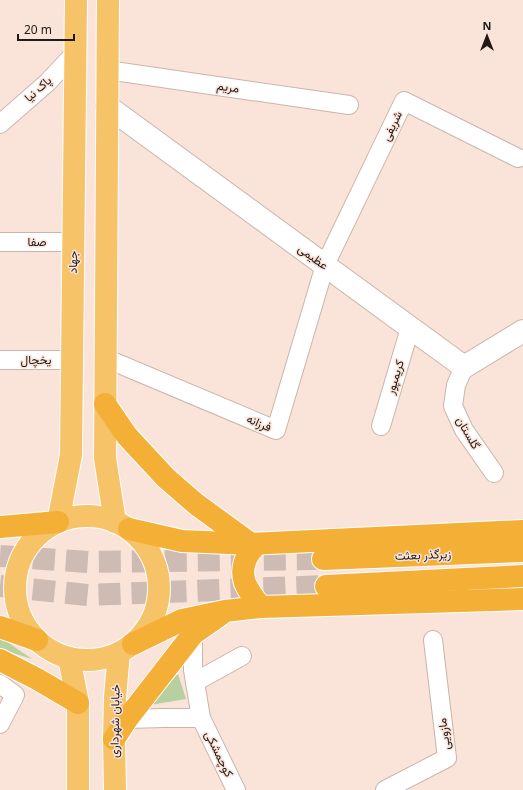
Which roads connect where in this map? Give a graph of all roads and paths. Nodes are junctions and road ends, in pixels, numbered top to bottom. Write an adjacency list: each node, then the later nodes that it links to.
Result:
1 (76, 0): 3 (main road, جهاد)
2 (108, 0): 4 (main road)
3 (75, 54): 7 (street, پاک نیا); 10 (main road, جهاد)
4 (107, 70): 5 (street, مریم); 6 (main road)
5 (349, 105)
6 (107, 106): 11 (street, عظیمی); 14 (main road)
7 (0, 124)
8 (518, 158): 11 (street, شریفی)
9 (0, 242): 10 (street, صفا)
10 (73, 242): 16 (main road, جهاد)
11 (325, 265): 12 (street, عظیمی); 14 (street, فرزانه)
12 (410, 328): 17 (street, عظیمی); 19 (street, کریمپور)
13 (523, 331): 17 (street)
14 (105, 358): 18 (main road)
15 (0, 360): 16 (street, یخچال)
16 (72, 360): 21 (main road, جهاد)
17 (464, 367): 20 (street, گلستان)
18 (105, 404): 22 (main road); 25 (highway)
19 (381, 426)
20 (494, 473)
21 (58, 522): 22 (main road); 23 (highway); 35 (main road)
22 (122, 525): 25 (highway); 37 (main road)
23 (0, 526)
24 (523, 531): 25 (highway)
25 (254, 544): 31 (highway)
26 (523, 551): 27 (highway, زیرگذر بعثت)
27 (323, 559)
28 (523, 576): 29 (highway)
29 (326, 586)
30 (523, 599): 31 (highway)
31 (261, 607): 32 (highway)
32 (225, 611): 34 (highway); 37 (highway)
33 (0, 627): 35 (highway)
34 (193, 634): 41 (street, کوچمشکی); 45 (highway)
35 (37, 640): 39 (main road)
36 (433, 640): 51 (street, مازویی)
37 (126, 648): 39 (main road); 47 (main road, خیابان شهرداری)
38 (242, 656): 41 (street)
39 (69, 658): 43 (main road)
40 (0, 660): 43 (highway)
41 (195, 682): 44 (street, کوچمشکی)
42 (0, 684): 46 (street)
43 (78, 703): 48 (main road)
44 (201, 718): 45 (street); 50 (street, کوچمشکی)
45 (127, 719): 47 (highway)
46 (0, 724)
47 (114, 739): 49 (main road, خیابان شهرداری)
48 (78, 790)
49 (115, 790)
50 (236, 790)
51 (385, 790)

